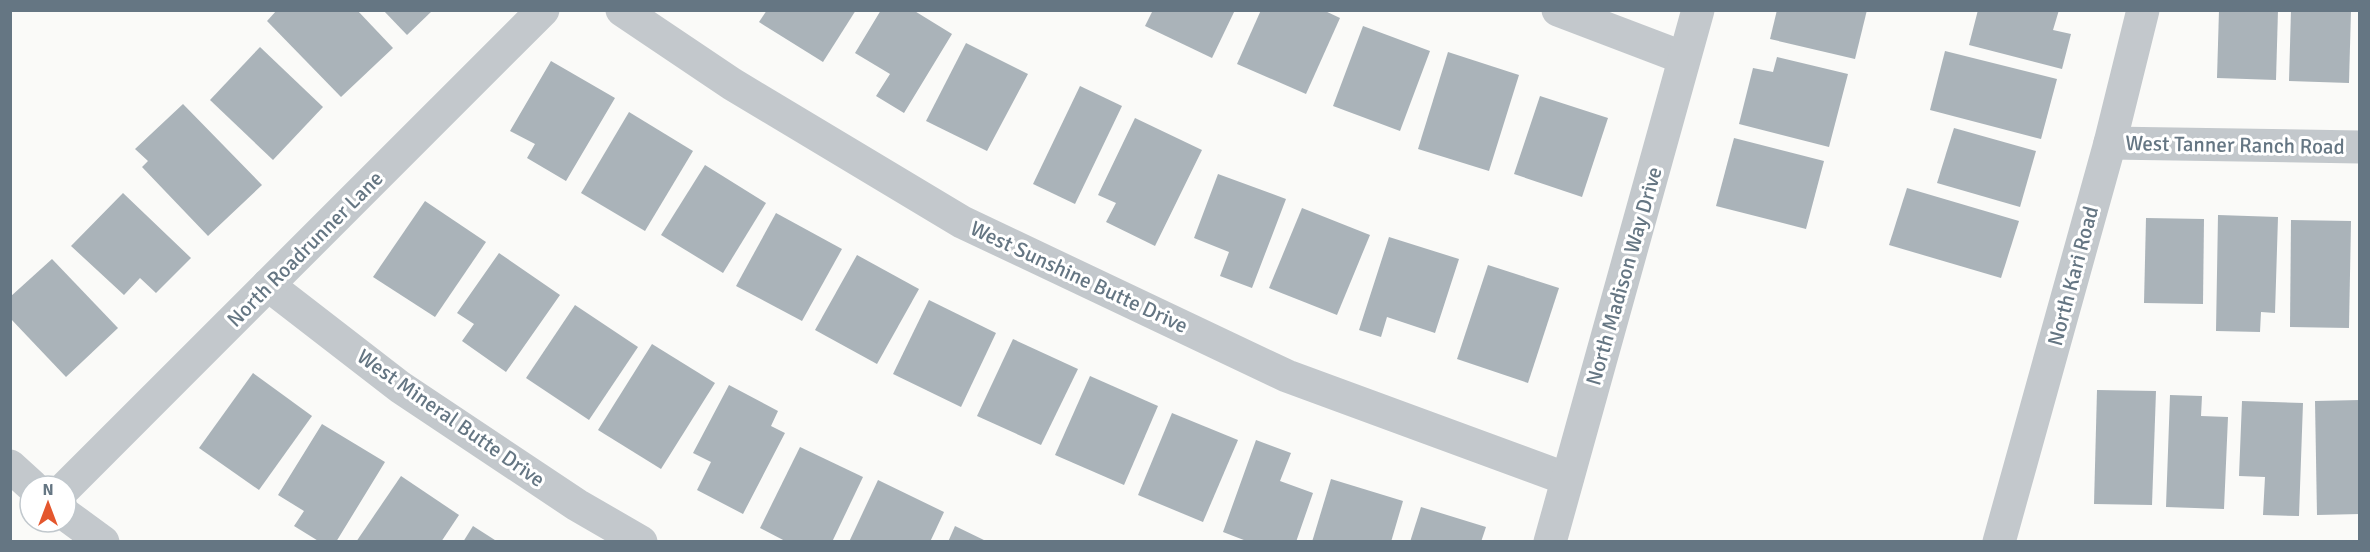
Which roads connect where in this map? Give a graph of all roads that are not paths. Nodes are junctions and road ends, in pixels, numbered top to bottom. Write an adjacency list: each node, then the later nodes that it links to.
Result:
1 (543, 10): 9 (street, North Roadrunner Lane)
2 (622, 10): 11 (street, West Sunshine Butte Drive)
3 (1558, 10): 6 (street)
4 (1698, 10): 6 (street, North Madison Way Drive)
5 (2143, 10): 7 (street, North Kari Road)
6 (1684, 58): 11 (street, North Madison Way Drive)
7 (2110, 143): 8 (street, West Tanner Ranch Road); 16 (street, North Kari Road)
8 (2360, 147)
9 (268, 285): 10 (street, North Roadrunner Lane); 14 (street, West Mineral Butte Drive)
10 (78, 475)
11 (1568, 479): 15 (street, North Madison Way Drive)
12 (78, 523): 13 (street)
13 (103, 542)
14 (641, 542)
15 (1550, 542)
16 (2000, 542)

